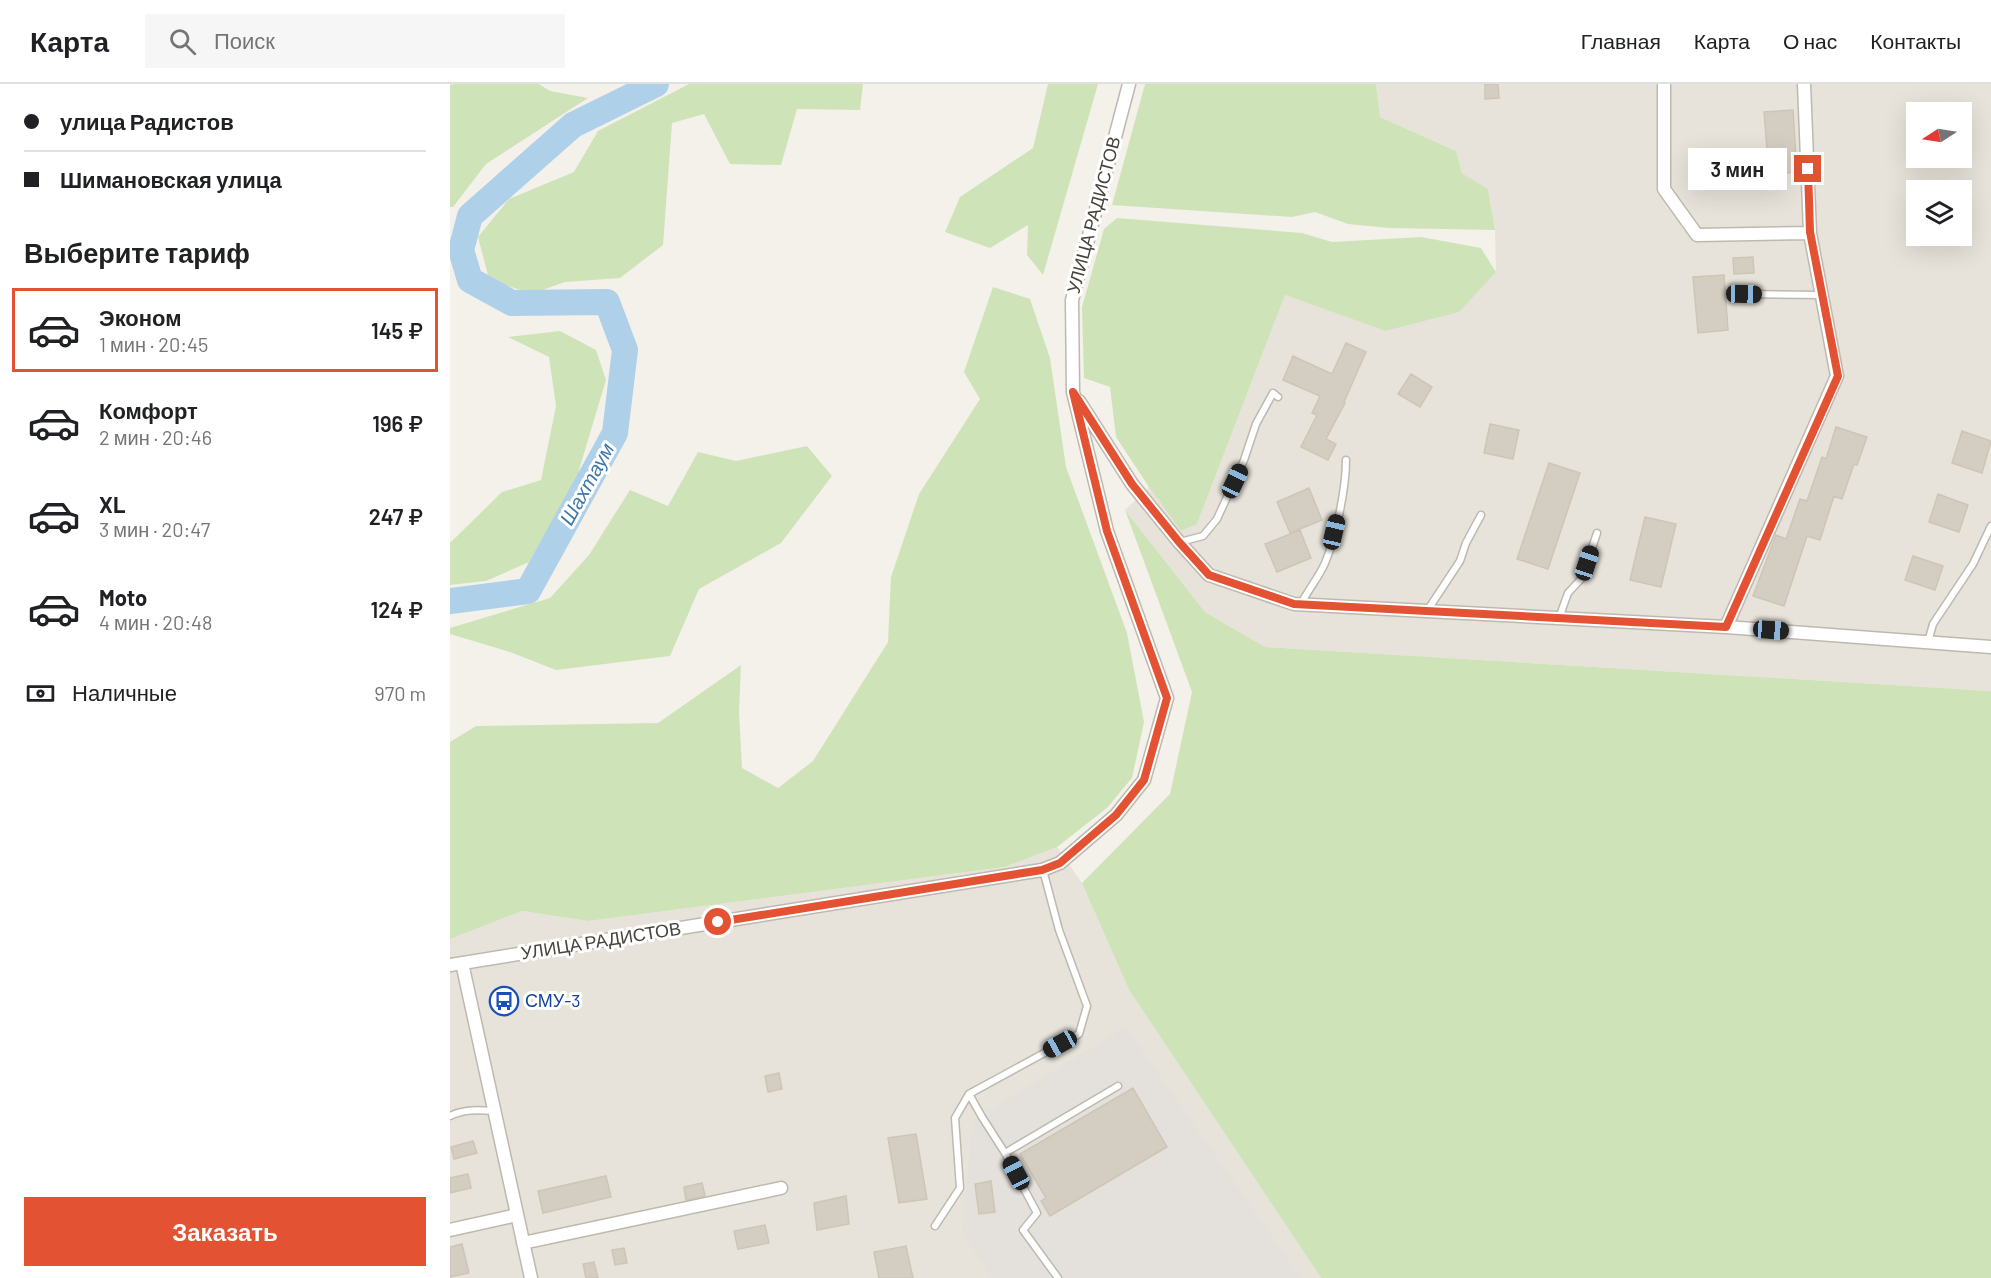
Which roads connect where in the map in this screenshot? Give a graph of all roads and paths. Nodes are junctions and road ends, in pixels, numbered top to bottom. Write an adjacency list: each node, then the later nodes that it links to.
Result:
1 (1129, 84): 7 (street, УЛИЦА РАДИСТОВ)
2 (1664, 84): 4 (street)
3 (1804, 84): 4 (street)
4 (1810, 232): 6 (street)
5 (1744, 294): 6 (lane)
6 (1822, 295): 17 (street)
7 (1073, 392): 13 (street); 20 (street, УЛИЦА РАДИСТОВ)
8 (1278, 397): 13 (lane)
9 (1346, 460): 14 (lane)
10 (1481, 515): 15 (lane)
11 (1991, 525): 18 (lane)
12 (1597, 532): 16 (lane)
13 (1179, 542): 14 (street)
14 (1301, 604): 15 (street)
15 (1427, 611): 16 (street)
16 (1559, 618): 17 (street)
17 (1726, 627): 18 (street)
18 (1928, 642): 19 (street)
19 (1991, 647)
20 (1042, 870): 21 (street, УЛИЦА РАДИСТОВ); 23 (lane)
21 (456, 964): 24 (street)
22 (1118, 1086): 26 (lane)
23 (969, 1094): 26 (lane); 29 (lane)
24 (495, 1111): 25 (lane); 28 (street)
25 (450, 1116)
26 (1005, 1153): 33 (lane)
27 (781, 1188): 31 (street)
28 (517, 1215): 30 (street); 31 (street)
29 (935, 1226)
30 (450, 1230)
31 (523, 1243): 32 (street)
32 (531, 1278)
33 (1058, 1278)

